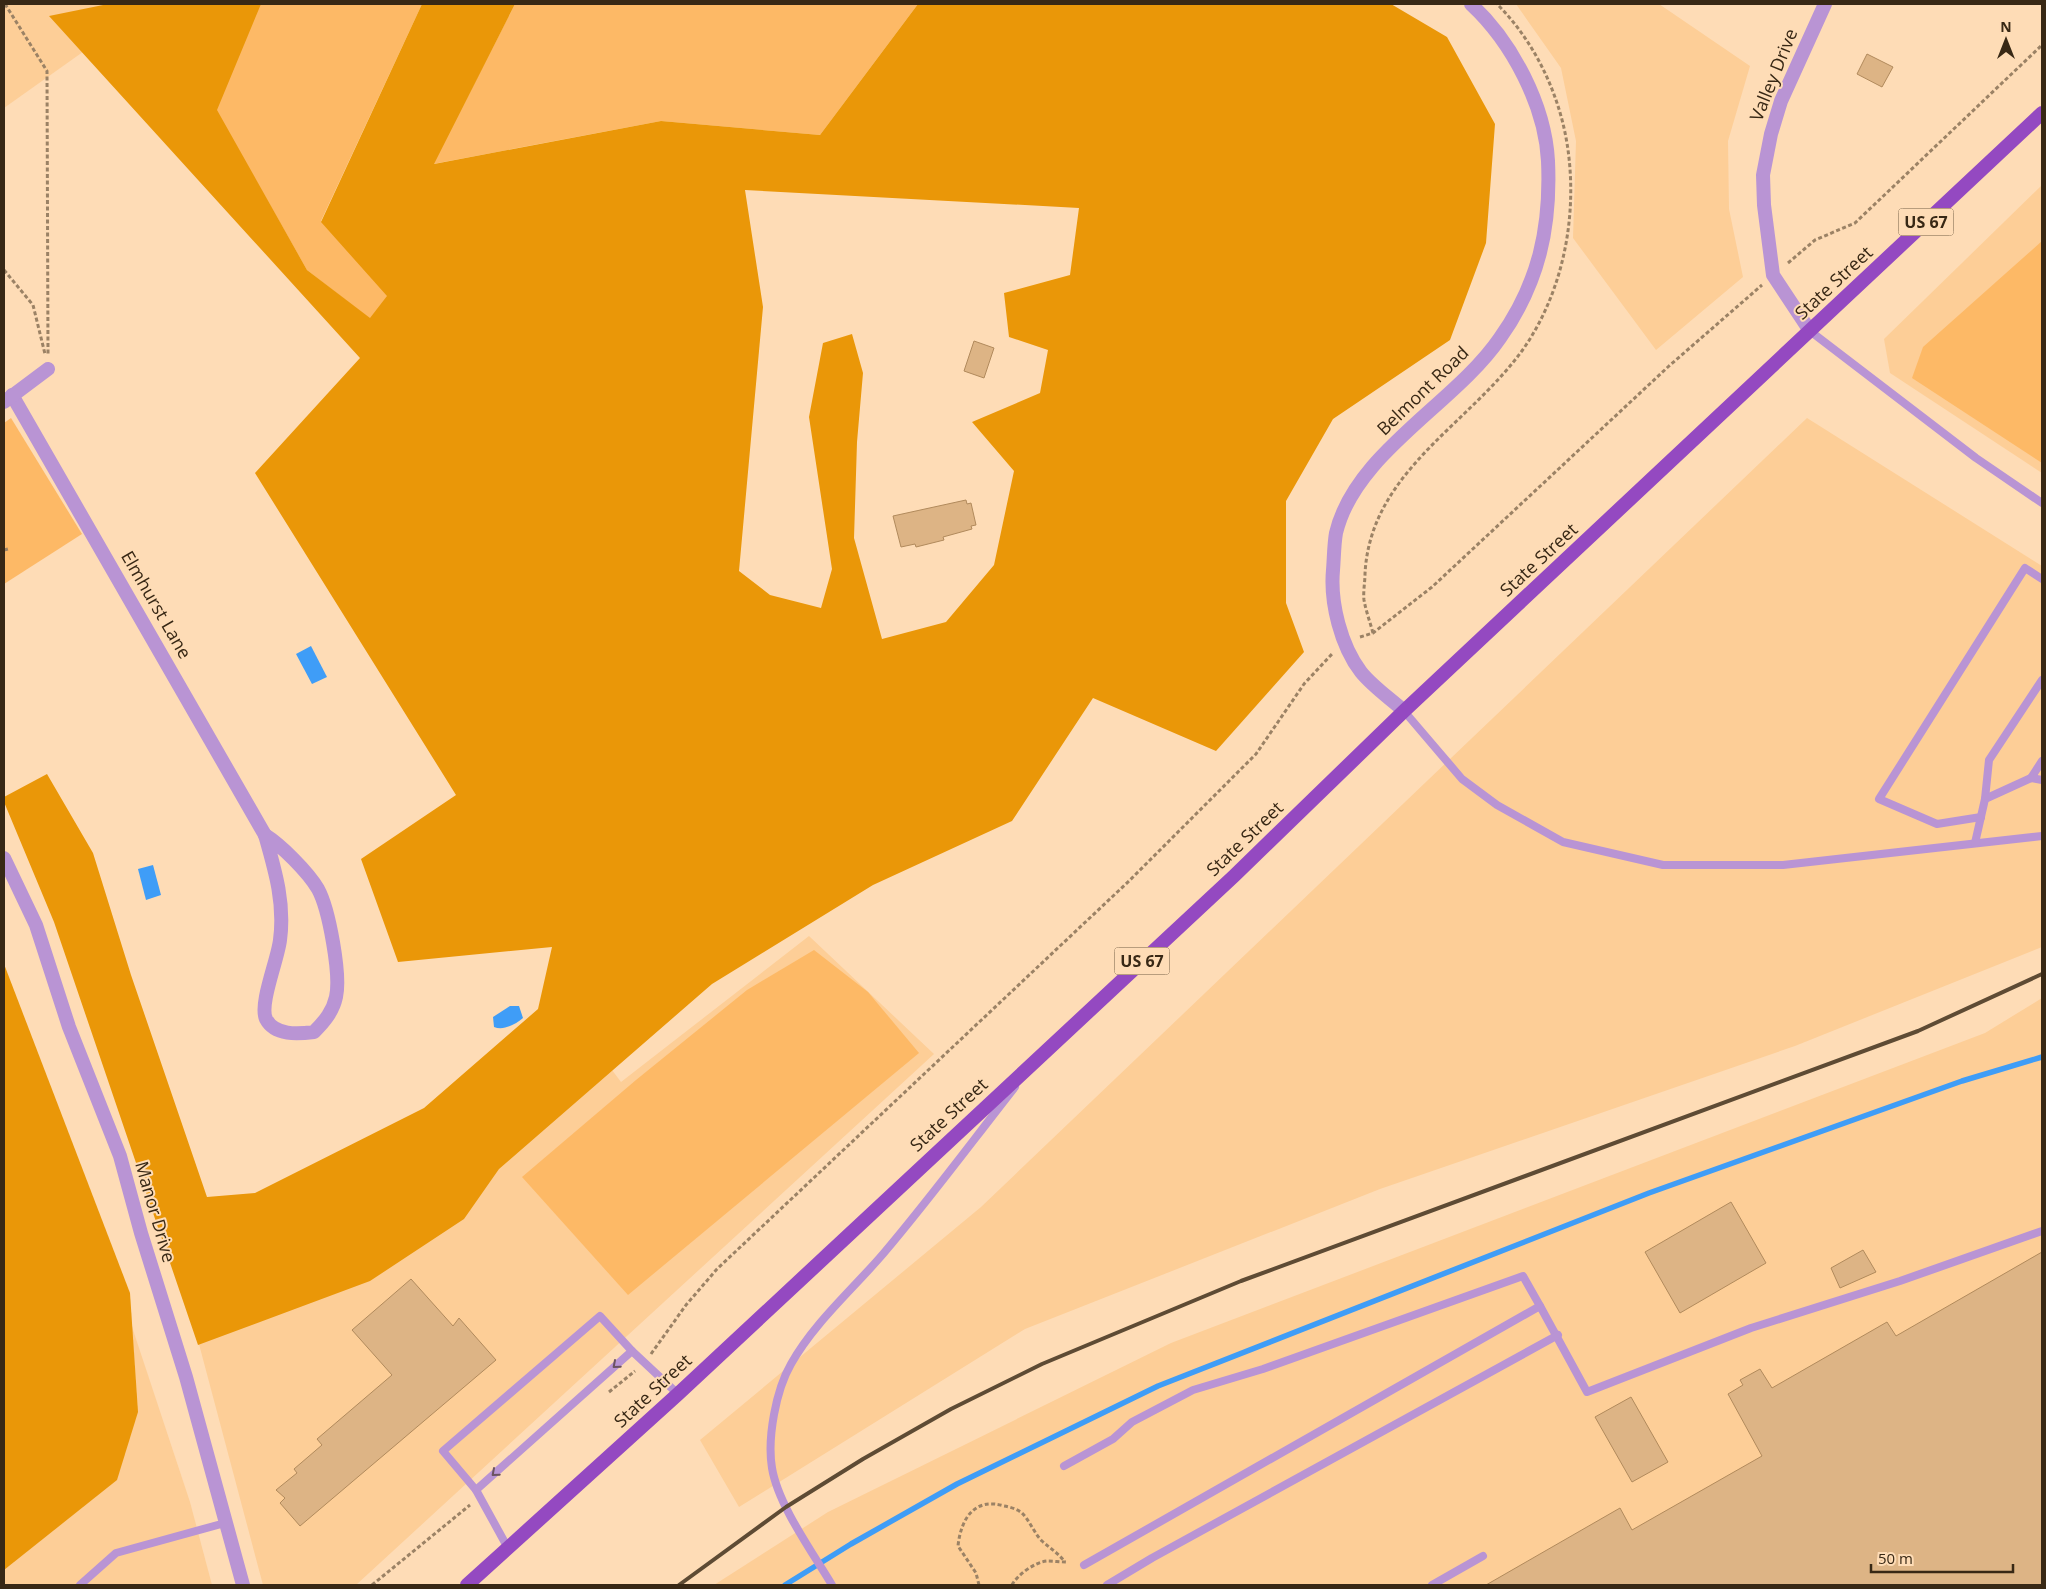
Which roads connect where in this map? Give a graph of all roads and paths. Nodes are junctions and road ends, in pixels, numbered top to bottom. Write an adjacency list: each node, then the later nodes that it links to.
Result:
1 (5, 4): 10 (path)
2 (1471, 4): 15 (street, Belmont Road)
3 (1497, 4): 14 (path)
4 (1825, 4): 8 (street, Valley Drive)
5 (2042, 45): 8 (path)
6 (2042, 113): 9 (main road, State Street / US 67)
7 (4, 270): 10 (path)
8 (1773, 275): 9 (street, Valley Drive); 14 (path)
9 (1810, 330): 12 (lane); 17 (main road, State Street / US 67)
10 (48, 369): 11 (street)
11 (8, 398): 23 (street, Elmhurst Lane)
12 (2042, 503)
13 (2042, 580): 22 (lane)
14 (1373, 633): 15 (path)
15 (1345, 641): 17 (street, Belmont Road); 32 (path)
16 (2042, 680): 21 (lane)
17 (1404, 711): 25 (lane); 27 (main road, State Street / US 67)
18 (2042, 761): 19 (lane)
19 (2031, 778): 20 (lane); 21 (lane)
20 (2042, 780)
21 (1985, 800): 22 (lane)
22 (1981, 816): 25 (lane)
23 (265, 835): 23 (street, Elmhurst Lane)
24 (2042, 836): 25 (lane)
25 (1975, 843)
26 (4, 858): 38 (street, Manor Drive)
27 (1038, 1058): 34 (main road, State Street / US 67); 46 (lane)
28 (2042, 1231): 30 (lane)
29 (1540, 1306): 30 (lane); 35 (lane); 41 (lane)
30 (1558, 1335): 49 (lane)
31 (632, 1351): 32 (lane); 36 (lane, one-way to 36); 36 (lane)
32 (644, 1363): 33 (path); 34 (lane)
33 (607, 1393)
34 (678, 1394): 39 (main road, State Street / US 67)
35 (1064, 1466)
36 (476, 1490): 37 (lane)
37 (480, 1497): 39 (lane); 44 (path)
38 (226, 1523): 42 (lane); 43 (street, Manor Drive)
39 (509, 1550): 45 (main road, State Street / US 67)
40 (1483, 1556): 50 (lane)
41 (1084, 1565)
42 (80, 1585)
43 (243, 1585)
44 (372, 1585)
45 (467, 1585)
46 (832, 1585)
47 (979, 1585): 48 (path)
48 (1012, 1585)
49 (1107, 1585)
50 (1432, 1585)

